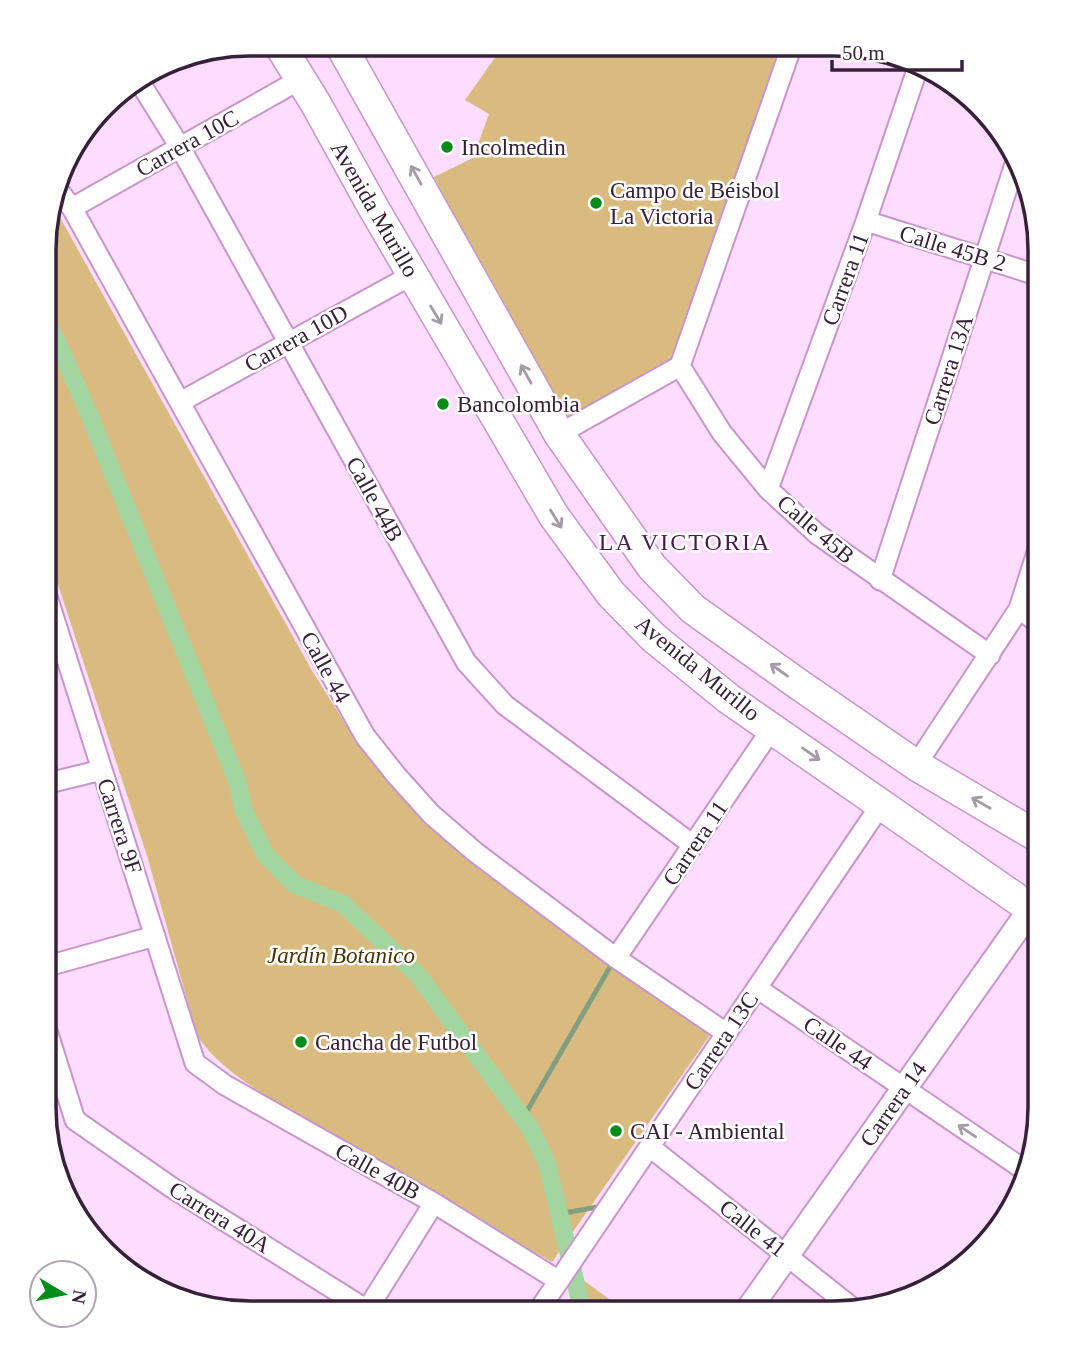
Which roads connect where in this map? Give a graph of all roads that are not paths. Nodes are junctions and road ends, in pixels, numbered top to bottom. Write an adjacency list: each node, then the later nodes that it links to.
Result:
1 (287, 56): 5 (main road, Avenida Murillo)
2 (350, 56): 18 (main road, Avenida Murillo, one-way to 2)
3 (788, 56): 16 (street)
4 (915, 75): 11 (street, Carrera 11)
5 (301, 79): 7 (street, Carrera 10C); 14 (main road, Avenida Murillo)
6 (143, 88): 7 (street, Calle 44B)
7 (180, 147): 10 (street, Carrera 10C); 15 (street, Calle 44B)
8 (1012, 173): 12 (street, Carrera 13A)
9 (64, 197): 10 (street, Calle 44)
10 (72, 208): 17 (street, Calle 44)
11 (866, 221): 12 (street, Calle 45B 2); 19 (street, Carrera 11)
12 (984, 256): 13 (street, Calle 45B 2); 20 (street, Carrera 13A)
13 (1028, 272)
14 (412, 275): 15 (street, Carrera 10D); 26 (main road, Avenida Murillo, one-way to 26)
15 (289, 342): 17 (street, Carrera 10D); 32 (street, Calle 44B)
16 (680, 366): 18 (street); 19 (street, Calle 45B)
17 (180, 402): 36 (street, Calle 44)
18 (559, 434): 27 (main road, Avenida Murillo, one-way to 18)
19 (768, 489): 20 (street, Calle 45B)
20 (880, 580): 25 (street, Calle 45B)
21 (1028, 581): 22 (street)
22 (1019, 609): 23 (street); 25 (street)
23 (1028, 615)
24 (56, 625): 28 (street, Carrera 9F)
25 (990, 656): 27 (street)
26 (773, 727): 30 (main road, Avenida Murillo, one-way to 30); 32 (street, Carrera 11)
27 (916, 765): 31 (main road, Avenida Murillo, one-way to 27)
28 (102, 770): 29 (street); 35 (street, Carrera 9F)
29 (56, 781)
30 (882, 803): 33 (main road, Avenida Murillo); 38 (street, Carrera 13C)
31 (1028, 831)
32 (694, 845): 36 (street, Carrera 11)
33 (1028, 901)
34 (1028, 919): 42 (street, Carrera 14)
35 (155, 936): 37 (street); 41 (street, Carrera 9F)
36 (616, 958): 39 (street, Calle 44)
37 (56, 964)
38 (757, 988): 39 (street, Carrera 13C); 42 (street, Calle 44)
39 (726, 1033): 43 (street, Carrera 13C)
40 (56, 1059): 48 (street, Carrera 40A)
41 (195, 1063): 45 (street, Calle 40B)
42 (904, 1089): 44 (street, Calle 44, one-way to 42); 46 (street, Carrera 14)
43 (650, 1147): 46 (street, Calle 41); 47 (street, Carrera 13C)
44 (1019, 1166)
45 (434, 1203): 47 (street, Calle 40B); 49 (street)
46 (786, 1254): 51 (street, Carrera 14); 52 (street, Calle 41)
47 (566, 1270): 50 (street, Carrera 13C)
48 (350, 1301)
49 (372, 1301)
50 (545, 1301)
51 (754, 1301)
52 (844, 1301)

